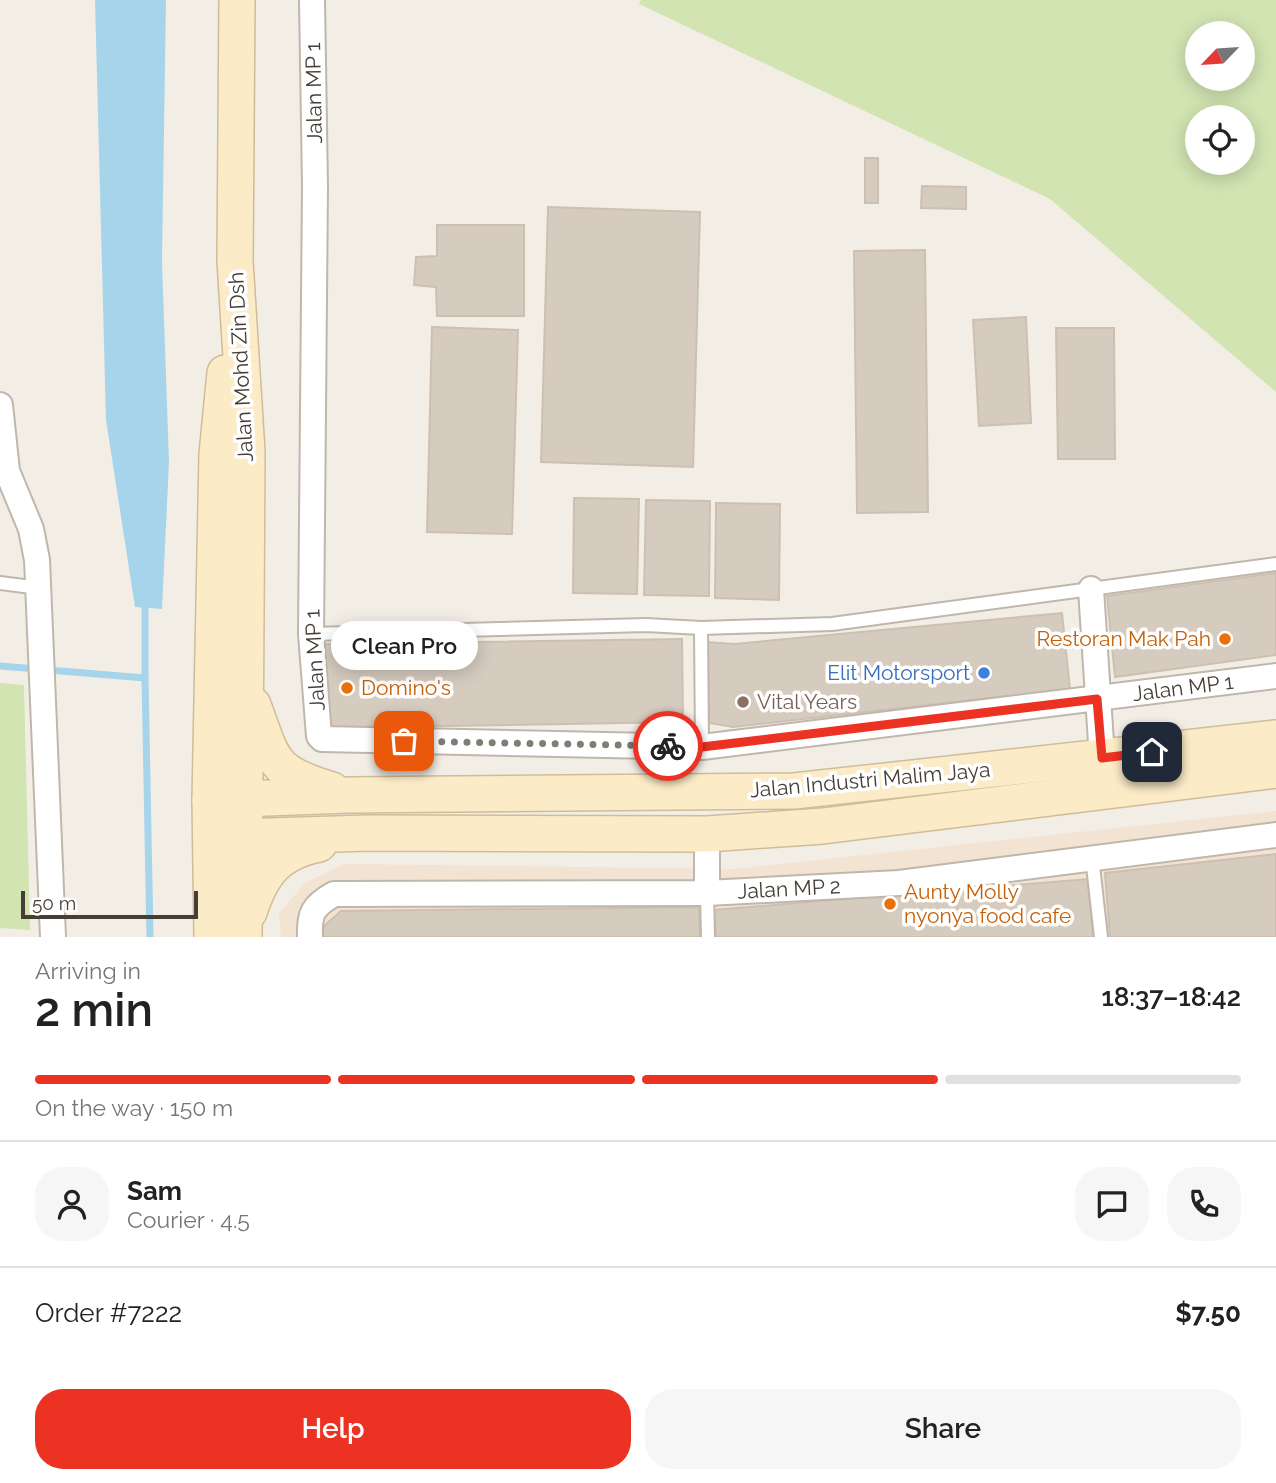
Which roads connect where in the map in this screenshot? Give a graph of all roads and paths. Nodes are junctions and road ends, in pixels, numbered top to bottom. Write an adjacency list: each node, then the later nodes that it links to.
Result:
1 (237, 0): 3 (main road)
2 (312, 0): 10 (street, Jalan MP 1)
3 (235, 261): 12 (main road, Jalan Mohd Zin Dsh); 19 (main road, Jalan Mohd Zin Dsh)
4 (0, 405): 7 (street)
5 (1276, 564): 8 (lane)
6 (0, 583): 7 (lane)
7 (39, 588): 30 (street)
8 (1091, 589): 9 (lane); 13 (street)
9 (701, 628): 10 (lane); 15 (lane)
10 (310, 634): 15 (street, Jalan MP 1)
11 (1276, 676): 13 (street, Jalan MP 1)
12 (244, 678): 18 (main road); 20 (main road, Jalan Mohd Zin Dsh)
13 (1097, 699): 15 (street, Jalan MP 1); 16 (street)
14 (1276, 738): 16 (main road, Jalan Industri Malim Jaya)
15 (702, 747)
16 (1102, 758): 18 (main road, Jalan Industri Malim Jaya)
17 (1276, 770): 22 (main road, Jalan Industri Malim Jaya)
18 (349, 795): 20 (main road, Jalan Industri Malim Jaya)
19 (209, 800): 20 (main road, Jalan Industri Malim Jaya); 24 (main road, Jalan Mohd Zin Dsh)
20 (245, 800): 25 (main road, Jalan Mohd Zin Dsh)
21 (367, 833): 22 (main road, Jalan Industri Malim Jaya); 25 (main road, Jalan Industri Malim Jaya); 29 (main road)
22 (707, 834): 27 (street)
23 (1276, 835): 26 (street, Jalan MP 2)
24 (211, 838): 25 (main road, Jalan Industri Malim Jaya); 29 (main road, Jalan Mohd Zin Dsh)
25 (245, 838): 29 (main road, Jalan Mohd Zin Dsh)
26 (1092, 857): 27 (street, Jalan MP 2); 32 (lane)
27 (707, 893): 28 (street, Jalan MP 2); 31 (lane)
28 (310, 928)
29 (233, 934)
30 (53, 937)
31 (708, 937)
32 (1101, 937)

